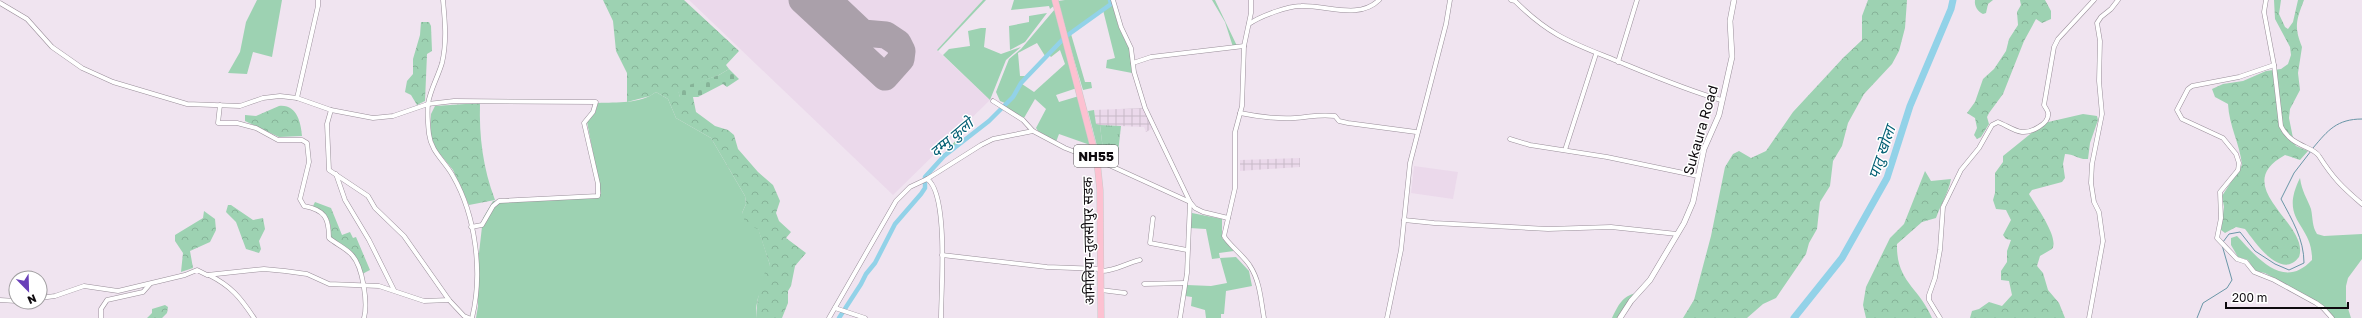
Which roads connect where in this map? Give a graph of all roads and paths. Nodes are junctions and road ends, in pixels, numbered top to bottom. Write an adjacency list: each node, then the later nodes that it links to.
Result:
1 (318, 0): 21 (street)
2 (442, 0): 24 (street)
3 (1055, 0): 32 (main road, अमिलिया-तुलसीपुर सडक / NH55)
4 (1113, 0): 19 (street)
5 (1251, 0): 15 (street)
6 (1379, 0): 15 (street)
7 (1450, 0): 29 (street)
8 (1514, 0): 17 (street)
9 (1637, 0): 18 (street)
10 (1734, 0): 22 (street, Sukaura Road)
11 (2094, 0): 70 (street)
12 (2118, 0): 71 (street)
13 (2266, 0): 20 (street)
14 (0, 4): 25 (street)
15 (1248, 24): 16 (street)
16 (1244, 46): 19 (street); 27 (street)
17 (1596, 54): 18 (street); 31 (street)
18 (1618, 62): 22 (street)
19 (1133, 64): 36 (street)
20 (2274, 64): 37 (street); 72 (street)
21 (297, 98): 25 (street); 26 (street)
22 (1721, 100): 34 (street, Sukaura Road)
23 (993, 101): 28 (street)
24 (428, 104): 26 (street); 41 (street); 41 (street)
25 (220, 105): 51 (street)
26 (331, 110): 33 (street)
27 (1240, 113): 29 (street); 39 (street)
28 (1033, 131): 32 (street); 35 (street)
29 (1416, 132): 40 (street)
30 (1510, 139): 31 (street)
31 (1564, 150): 34 (street)
32 (1097, 161): 36 (street); 46 (main road, अमिलिया-तुलसीपुर सडक / NH55)
33 (336, 174): 52 (street); 56 (street)
34 (1698, 176): 42 (street, Sukaura Road)
35 (927, 179): 44 (street); 57 (street)
36 (1190, 202): 39 (street); 43 (street)
37 (2362, 204)
38 (1153, 218): 43 (street)
39 (1228, 218): 67 (street)
40 (1404, 220): 42 (street); 68 (street)
41 (471, 227): 61 (street)
42 (1677, 234): 69 (street, Sukaura Road)
43 (1187, 250): 49 (street)
44 (942, 255): 46 (street); 64 (street)
45 (1140, 260): 46 (street)
46 (1101, 270): 53 (main road, अमिलिया-तुलसीपुर सडक / NH55)
47 (207, 275): 48 (street); 51 (street); 59 (street)
48 (151, 283): 55 (street); 58 (street)
49 (1185, 283): 50 (street); 66 (street)
50 (1144, 284)
51 (362, 286): 52 (street); 60 (street)
52 (394, 290): 56 (street)
53 (1101, 290): 54 (street); 65 (main road, अमिलिया-तुलसीपुर सडक / NH55)
54 (1125, 293)
55 (48, 297)
56 (449, 300): 61 (street)
57 (835, 308): 62 (street); 63 (street)
58 (101, 318)
59 (254, 318)
60 (364, 318)
61 (471, 318)
62 (829, 318)
63 (865, 318)
64 (941, 318)
65 (1101, 318)
66 (1180, 318)
67 (1264, 318)
68 (1387, 318)
69 (1620, 318)
70 (1940, 318)
71 (2089, 318)
72 (2332, 318)

